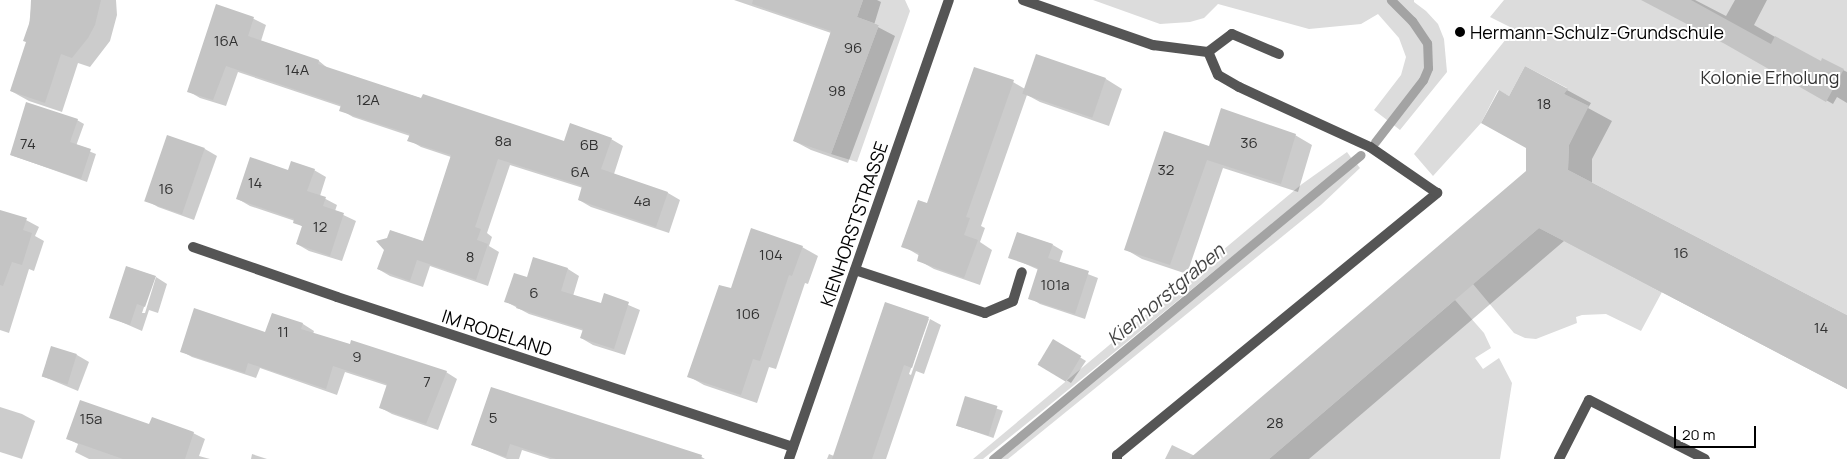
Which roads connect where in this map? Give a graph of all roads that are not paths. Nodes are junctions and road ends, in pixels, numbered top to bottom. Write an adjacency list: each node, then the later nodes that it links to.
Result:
1 (949, 0): 6 (street, KIENHORSTSTRASSE)
2 (1024, 0): 3 (street)
3 (1208, 52): 4 (street); 10 (street)
4 (1280, 54)
5 (192, 247): 8 (street, IM RODELAND)
6 (855, 270): 7 (street); 8 (street, KIENHORSTSTRASSE)
7 (1022, 272)
8 (793, 447): 9 (street, KIENHORSTSTRASSE)
9 (789, 459)
10 (1117, 459)
11 (1559, 459): 12 (street)
12 (1705, 459)

